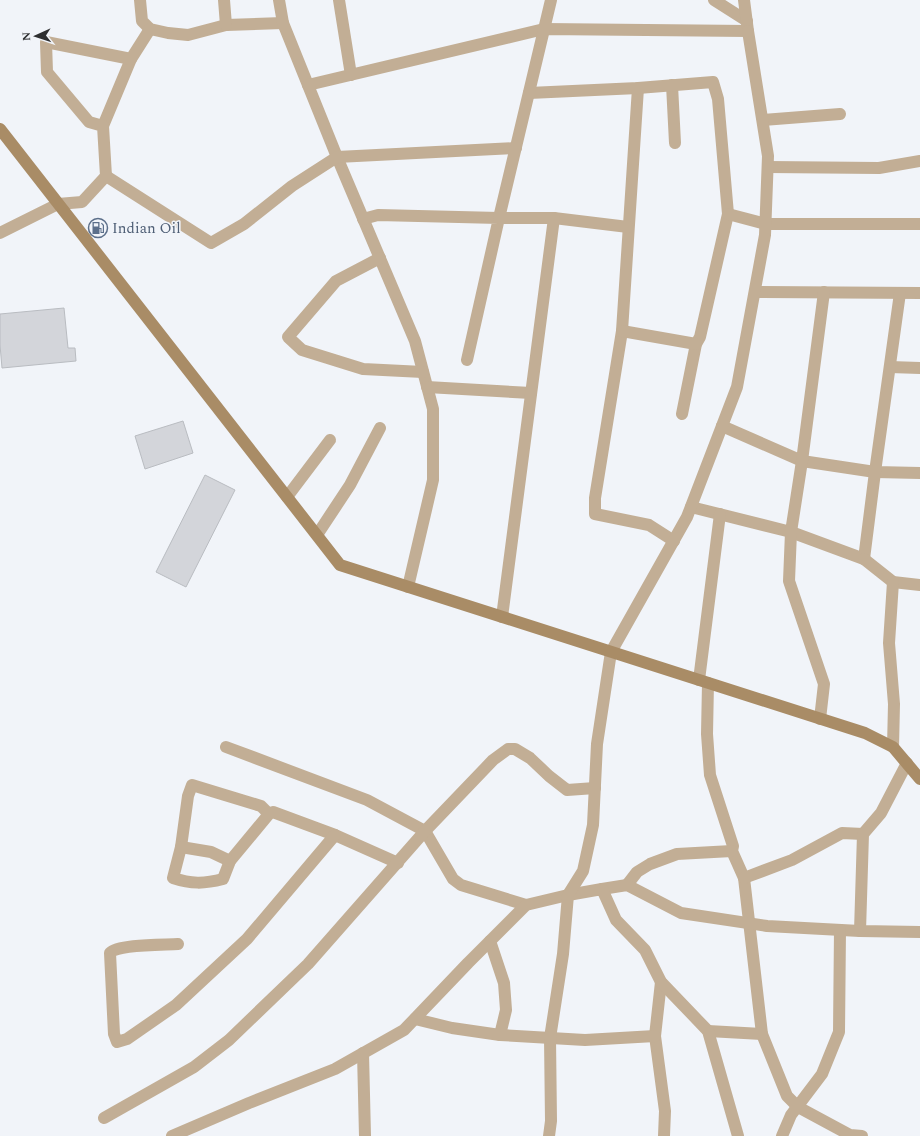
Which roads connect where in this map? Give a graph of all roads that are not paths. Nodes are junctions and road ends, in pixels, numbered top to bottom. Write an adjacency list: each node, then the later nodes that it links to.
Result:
1 (140, 0): 11 (street)
2 (224, 0): 9 (street)
3 (280, 0): 8 (street)
4 (339, 0): 14 (street)
5 (551, 0): 12 (street)
6 (714, 0): 10 (street)
7 (744, 0): 10 (street)
8 (283, 23): 9 (street); 15 (street)
9 (226, 25): 11 (street)
10 (747, 26): 12 (street); 20 (street)
11 (150, 29): 13 (street)
12 (544, 29): 14 (street); 18 (street)
13 (131, 59): 21 (street); 21 (street)
14 (351, 74): 15 (street)
15 (308, 84): 25 (street)
16 (672, 85): 17 (street); 23 (street); 30 (street)
17 (638, 88): 18 (street); 36 (street)
18 (529, 93): 24 (street)
19 (840, 114): 20 (street)
20 (763, 120): 27 (street)
21 (103, 126): 28 (street)
22 (0, 130): 29 (street)
23 (675, 143)
24 (516, 148): 25 (street); 31 (street)
25 (337, 157): 28 (street); 33 (street)
26 (920, 161): 27 (street)
27 (768, 167): 34 (street)
28 (106, 176): 29 (street)
29 (58, 204): 37 (street); 58 (street)
30 (728, 214): 34 (street); 44 (street)
31 (499, 218): 32 (street); 33 (street); 45 (street)
32 (554, 218): 36 (street); 50 (street)
33 (363, 220): 38 (street)
34 (766, 224): 35 (street); 39 (street)
35 (920, 224)
36 (628, 227): 43 (street)
37 (0, 233)
38 (380, 258): 48 (street); 48 (street)
39 (755, 292): 40 (street); 52 (street)
40 (824, 292): 41 (street); 55 (street)
41 (900, 293): 42 (street); 46 (street)
42 (920, 293)
43 (622, 331): 44 (street); 63 (street)
44 (696, 344): 51 (street)
45 (467, 360)
46 (890, 367): 47 (street); 56 (street)
47 (920, 368)
48 (423, 372): 49 (street)
49 (427, 386): 50 (street); 67 (street)
50 (531, 393): 68 (street)
51 (682, 414)
52 (722, 426): 55 (street); 59 (street)
53 (380, 428): 62 (street)
54 (330, 440): 58 (street)
55 (802, 461): 56 (street); 61 (street)
56 (875, 472): 57 (street); 64 (street)
57 (920, 473)
58 (287, 497): 62 (street)
59 (691, 507): 60 (street); 63 (street)
60 (720, 514): 61 (street); 70 (street)
61 (791, 532): 64 (street); 71 (street)
62 (317, 535): 67 (street)
63 (674, 541): 69 (street)
64 (864, 559): 65 (street)
65 (893, 582): 66 (street); 73 (street)
66 (920, 585)
67 (408, 587): 68 (street)
68 (502, 617): 69 (street)
69 (611, 652): 70 (street); 76 (street)
70 (703, 681): 71 (street); 82 (street)
71 (820, 719): 73 (street)
72 (226, 747): 78 (street)
73 (893, 747): 74 (street)
74 (907, 763): 75 (street); 79 (street)
75 (920, 779)
76 (595, 788): 78 (street); 88 (street)
77 (269, 814): 80 (street); 81 (street); 83 (street)
78 (425, 831): 84 (street); 89 (street)
79 (863, 834): 85 (street); 92 (street)
80 (335, 835): 84 (street); 95 (street)
81 (181, 847): 83 (street); 83 (street)
82 (732, 851): 85 (street); 86 (street)
83 (230, 861)
84 (398, 863): 105 (street)
85 (744, 878): 90 (street)
86 (627, 885): 87 (street); 90 (street)
87 (602, 889): 88 (street); 96 (street)
88 (568, 895): 89 (street); 102 (street)
89 (526, 905): 94 (street)
90 (750, 924): 91 (street); 99 (street)
91 (840, 930): 92 (street); 104 (street)
92 (860, 931): 93 (street)
93 (920, 932)
94 (490, 941): 97 (street); 100 (street)
95 (178, 944)
96 (661, 982): 98 (street); 101 (street)
97 (415, 1018): 100 (street); 103 (street)
98 (708, 1031): 99 (street); 110 (street)
99 (762, 1034): 104 (street)
100 (500, 1035): 102 (street)
101 (655, 1036): 102 (street); 109 (street)
102 (550, 1038): 108 (street)
103 (364, 1053): 106 (street); 107 (street)
104 (798, 1107): 111 (street); 112 (street)
105 (104, 1118)
106 (172, 1136)
107 (365, 1136)
108 (549, 1136)
109 (664, 1136)
110 (738, 1136)
111 (782, 1136)
112 (862, 1136)

